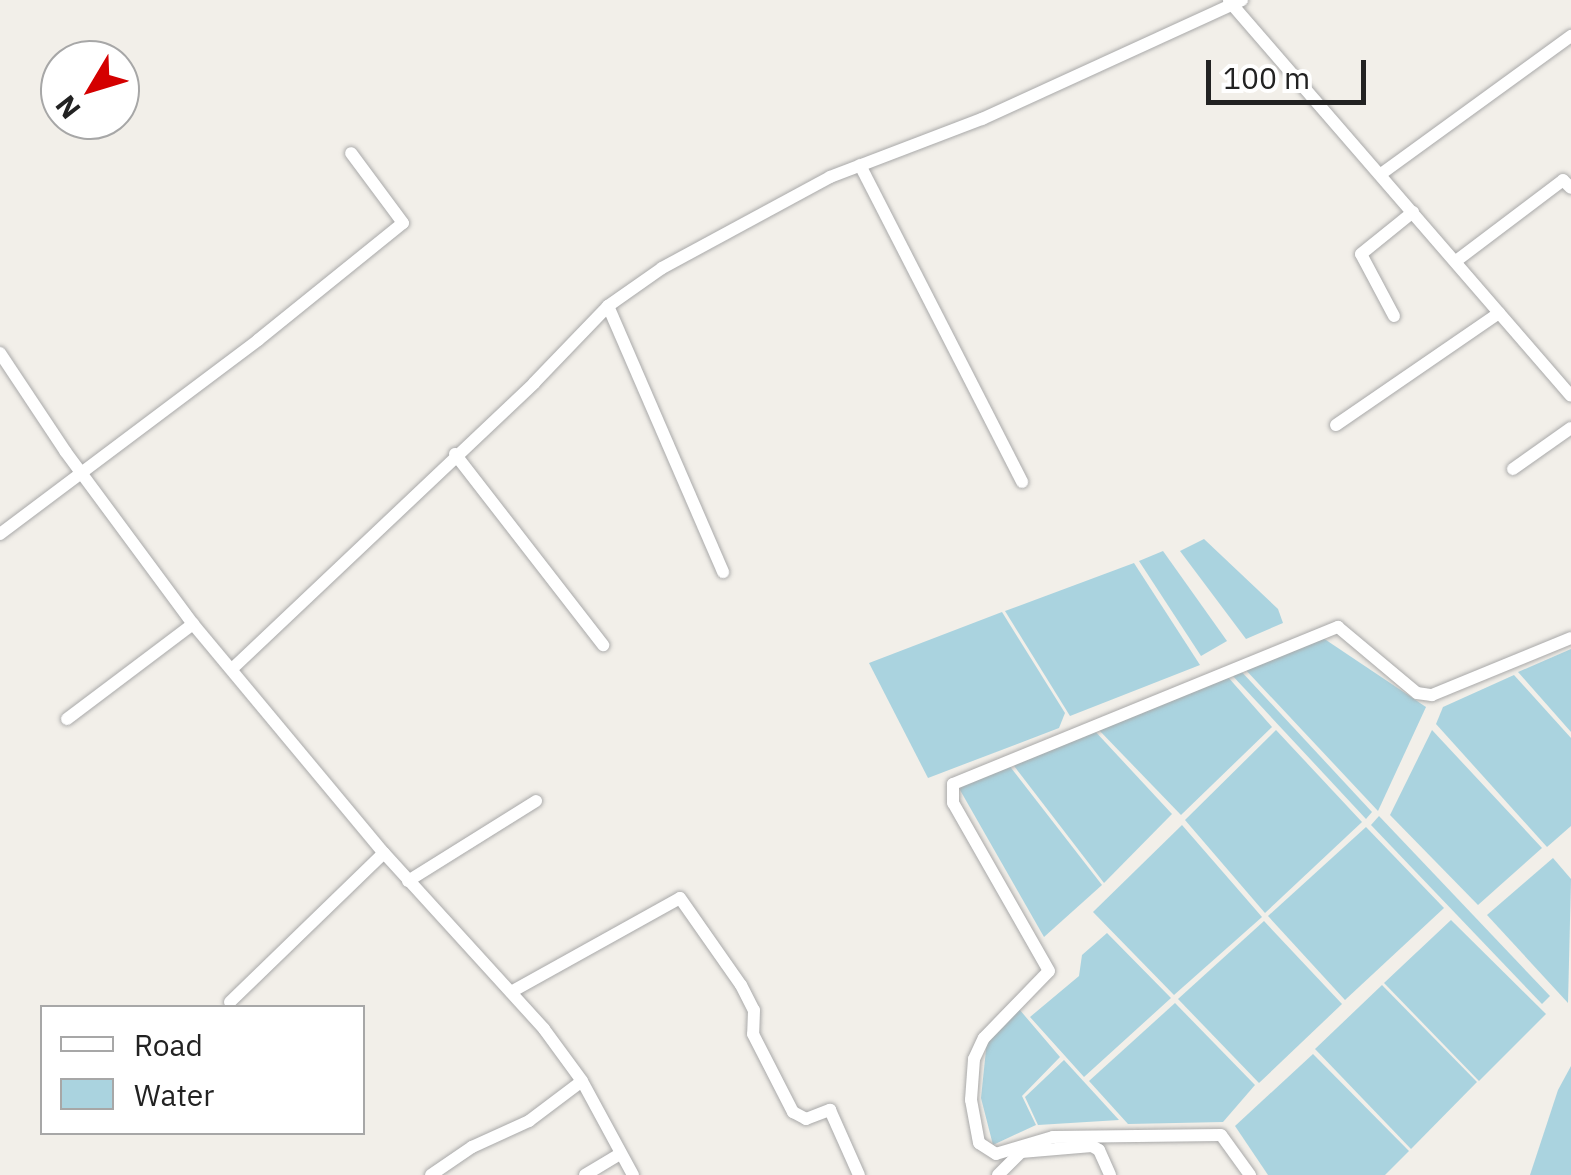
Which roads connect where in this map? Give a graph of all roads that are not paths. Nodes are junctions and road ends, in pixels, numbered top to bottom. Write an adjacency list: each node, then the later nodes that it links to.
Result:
1 (1234, 2): 4 (street); 5 (street)
2 (1571, 36): 5 (street)
3 (351, 154): 18 (street)
4 (860, 165): 9 (street); 19 (street)
5 (1382, 174): 7 (street)
6 (1571, 188): 8 (street)
7 (1413, 212): 8 (street); 11 (street)
8 (1456, 261): 10 (street)
9 (608, 306): 16 (street); 21 (street)
10 (1499, 313): 13 (street); 14 (street)
11 (1394, 316)
12 (0, 353): 18 (street)
13 (1571, 396)
14 (1336, 425)
15 (1571, 428): 17 (street)
16 (455, 454): 24 (street); 25 (street)
17 (1514, 469)
18 (81, 470): 20 (street); 22 (street)
19 (1022, 482)
20 (0, 534)
21 (723, 572)
22 (192, 624): 25 (street); 26 (street)
23 (1571, 638): 40 (street)
24 (603, 645)
25 (234, 668): 28 (street)
26 (67, 719)
27 (536, 801): 29 (street)
28 (384, 853): 29 (street); 31 (street)
29 (408, 880): 30 (street)
30 (511, 992): 32 (street); 37 (street)
31 (230, 1002)
32 (582, 1081): 33 (street); 34 (street)
33 (620, 1154): 35 (street); 36 (street)
34 (430, 1175)
35 (585, 1175)
36 (633, 1175)
37 (859, 1175)
38 (998, 1175): 39 (street)
39 (1110, 1175)
40 (1250, 1175)

